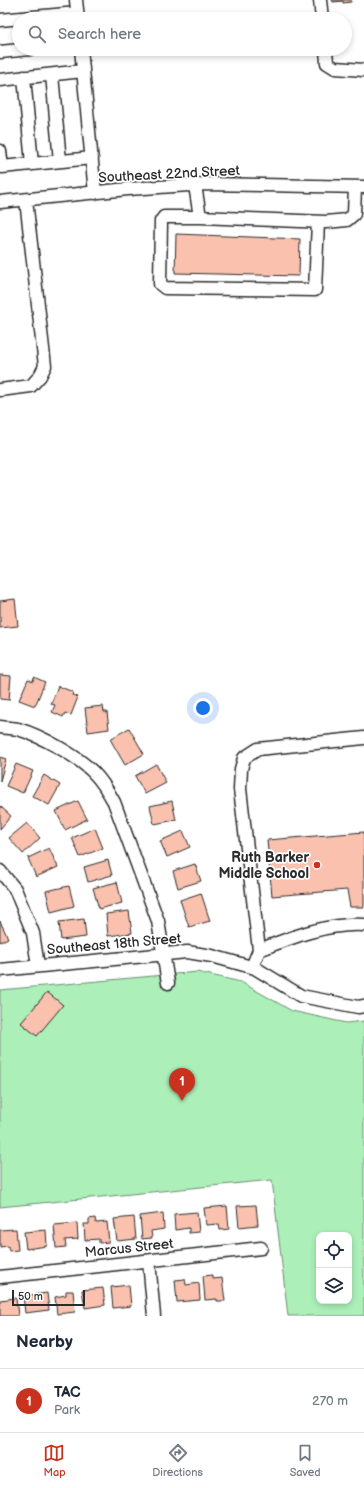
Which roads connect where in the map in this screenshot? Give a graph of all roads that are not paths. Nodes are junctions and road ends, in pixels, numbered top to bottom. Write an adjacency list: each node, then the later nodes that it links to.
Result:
1 (76, 0): 3 (street)
2 (320, 0): 4 (street)
3 (77, 12)
4 (321, 12)
5 (12, 19): 6 (street)
6 (0, 20)
7 (12, 51): 8 (street)
8 (0, 52)
9 (82, 56): 12 (street)
10 (326, 56): 11 (street)
11 (364, 70)
12 (83, 71): 13 (street); 17 (street)
13 (52, 75): 14 (street); 18 (street)
14 (24, 77): 15 (street); 19 (street)
15 (0, 80)
16 (0, 151): 19 (street)
17 (92, 158): 18 (street); 22 (street)
18 (60, 161): 19 (street)
19 (32, 164)
20 (195, 185): 21 (street, Southeast 22nd Street); 22 (street, Southeast 22nd Street); 25 (street)
21 (359, 187): 26 (street)
22 (95, 192): 23 (street, Southeast 22nd Street)
23 (26, 200): 24 (street, Southeast 22nd Street); 27 (street)
24 (0, 202)
25 (200, 217): 26 (street); 26 (street)
26 (318, 222)
27 (0, 390)
28 (0, 727): 33 (street)
29 (364, 738): 32 (street)
30 (0, 871): 34 (street)
31 (364, 925): 32 (street)
32 (259, 950): 35 (street)
33 (164, 954): 34 (street, Southeast 18th Street); 35 (street, Southeast 18th Street); 37 (street)
34 (38, 966): 36 (street, Southeast 18th Street)
35 (252, 967): 38 (street, Southeast 18th Street)
36 (0, 970)
37 (168, 983)
38 (364, 1006)
39 (261, 1248): 40 (street, Marcus Street)
40 (149, 1261): 41 (street, Marcus Street); 42 (street)
41 (0, 1277)
42 (154, 1316)

